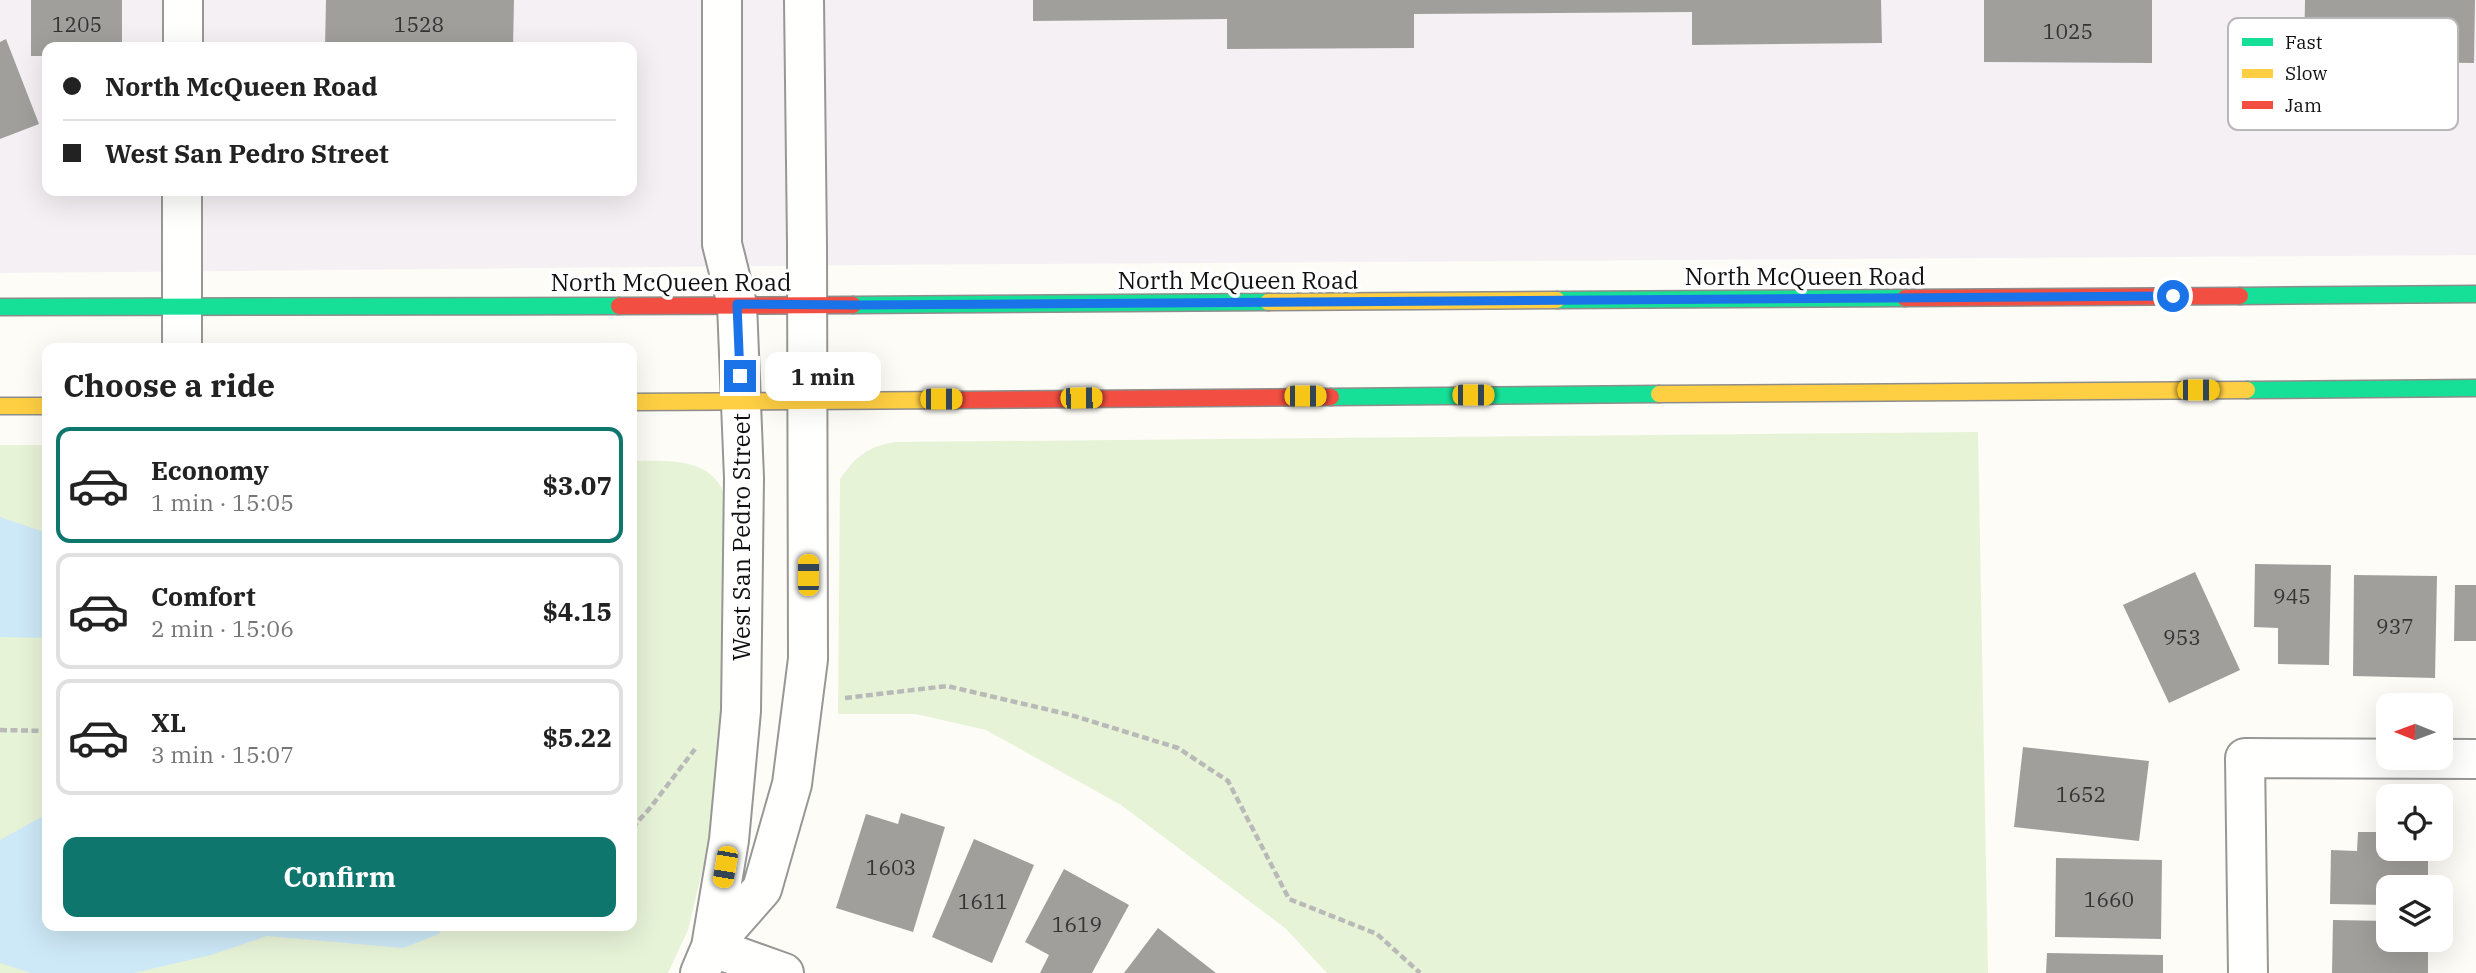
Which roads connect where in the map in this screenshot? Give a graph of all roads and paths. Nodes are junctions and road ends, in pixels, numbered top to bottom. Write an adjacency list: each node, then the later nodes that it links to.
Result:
1 (183, 0): 4 (street)
2 (722, 0): 7 (street, West San Pedro Street)
3 (804, 0): 8 (street)
4 (183, 42)
5 (182, 196): 9 (street)
6 (2476, 294): 8 (main road, North McQueen Road)
7 (737, 304): 8 (main road, North McQueen Road); 9 (main road, North McQueen Road); 13 (street, West San Pedro Street)
8 (808, 304): 14 (street)
9 (182, 306): 10 (main road, North McQueen Road); 11 (street)
10 (0, 307)
11 (181, 343)
12 (2476, 388): 14 (main road)
13 (741, 399): 14 (main road); 15 (main road); 24 (street, West San Pedro Street)
14 (807, 399): 18 (street)
15 (637, 402)
16 (0, 406): 17 (main road)
17 (42, 406)
18 (802, 704): 24 (street); 26 (path)
19 (0, 730): 20 (path)
20 (42, 732)
21 (696, 747): 23 (path)
22 (2476, 760): 27 (street)
23 (637, 822)
24 (705, 960): 25 (street)
25 (784, 973)
26 (1420, 973)
27 (2248, 973)

